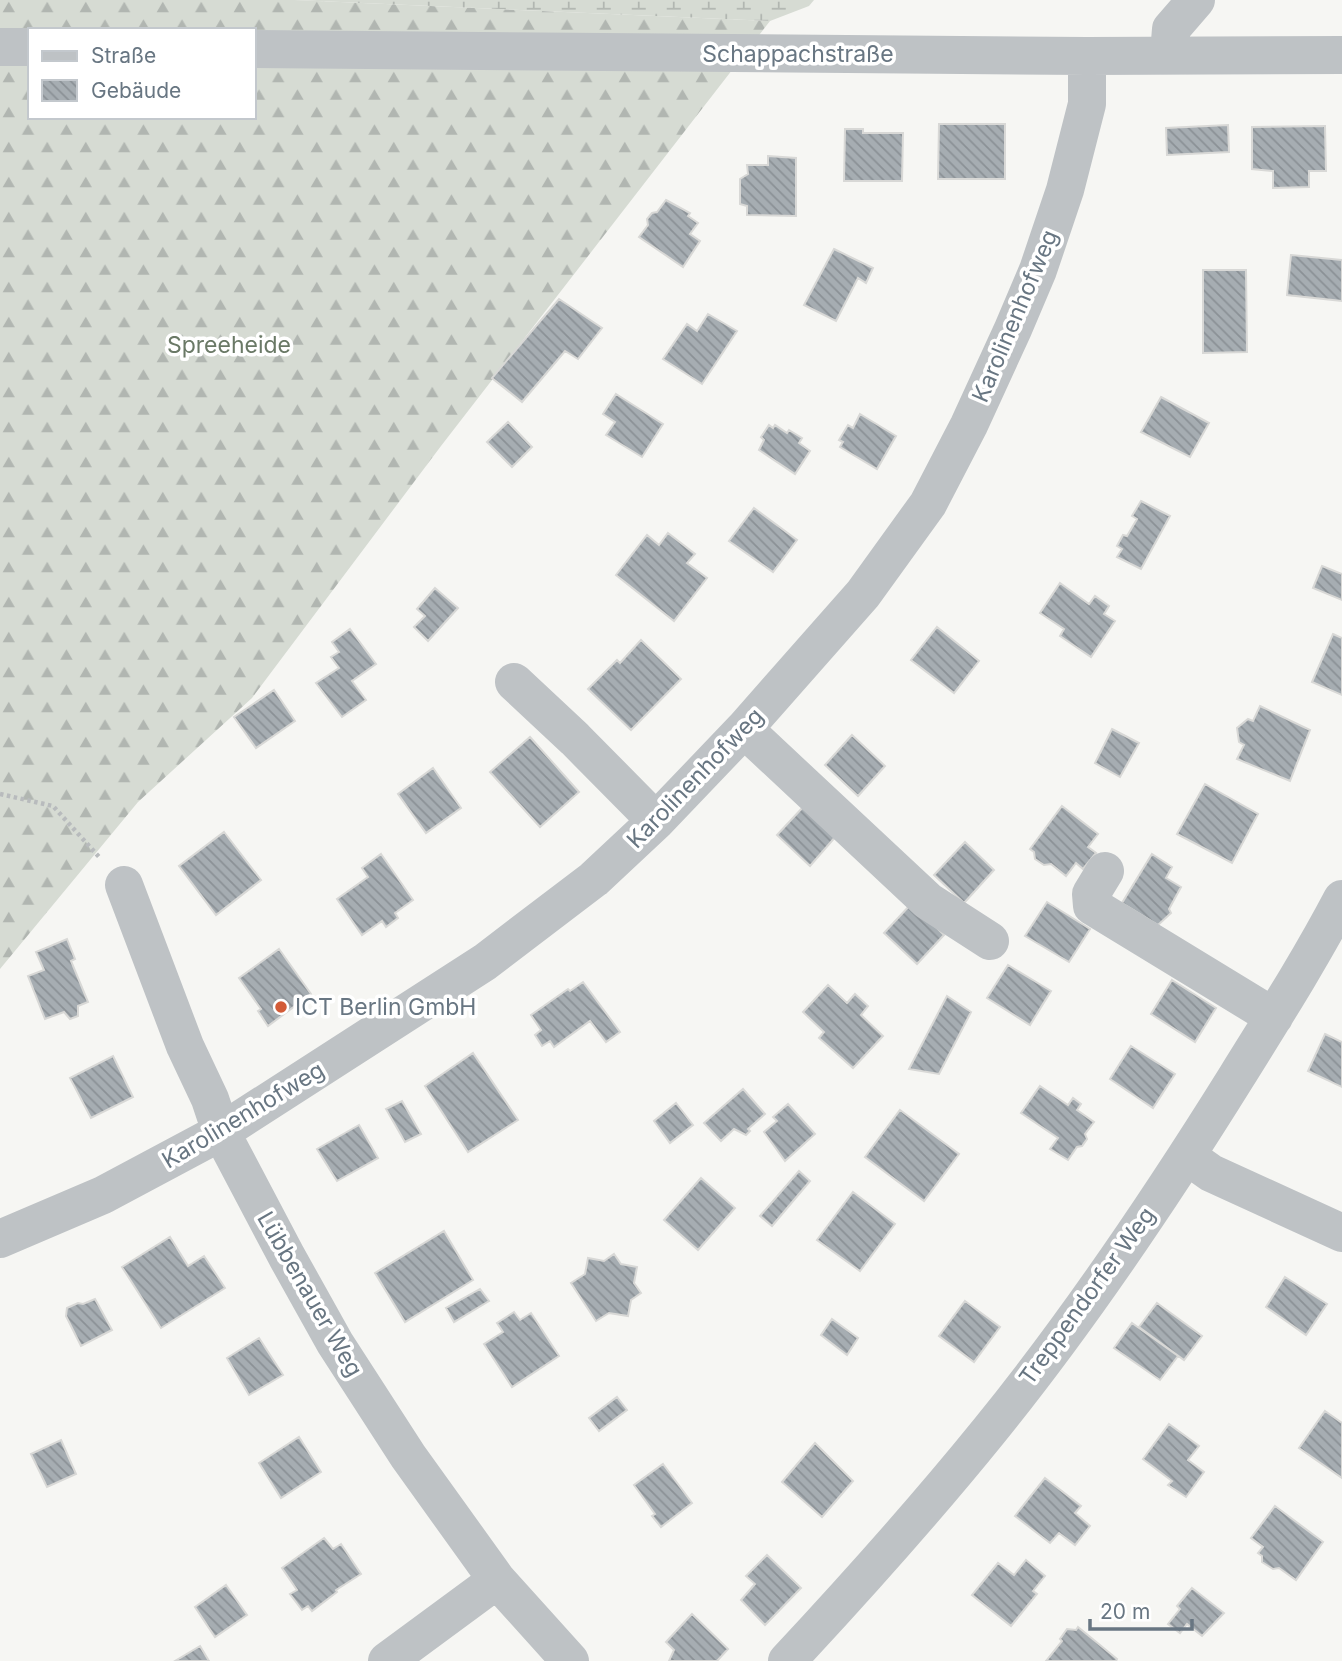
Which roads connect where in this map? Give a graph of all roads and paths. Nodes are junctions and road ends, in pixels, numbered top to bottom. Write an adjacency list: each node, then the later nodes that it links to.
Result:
1 (1196, 0): 5 (street)
2 (0, 47): 3 (street)
3 (28, 47)
4 (256, 49): 7 (street, Schappachstraße)
5 (1169, 54): 6 (street, Schappachstraße); 7 (street, Schappachstraße)
6 (1342, 55)
7 (1087, 56): 9 (street, Karolinenhofweg)
8 (514, 682): 11 (street)
9 (744, 729): 11 (street, Karolinenhofweg); 15 (street)
10 (0, 794): 13 (path)
11 (656, 821): 17 (street, Karolinenhofweg)
12 (1105, 871): 16 (street)
13 (124, 885): 17 (street, Lübbenauer Weg)
14 (1342, 899): 16 (street, Treppendorfer Weg)
15 (990, 941)
16 (1274, 1017): 18 (street, Treppendorfer Weg)
17 (221, 1132): 20 (street, Karolinenhofweg); 21 (street, Lübbenauer Weg)
18 (1187, 1156): 19 (street); 24 (street, Treppendorfer Weg)
19 (1342, 1233)
20 (0, 1239)
21 (497, 1580): 22 (street); 23 (street, Lübbenauer Weg)
22 (387, 1661)
23 (570, 1661)
24 (787, 1661)

